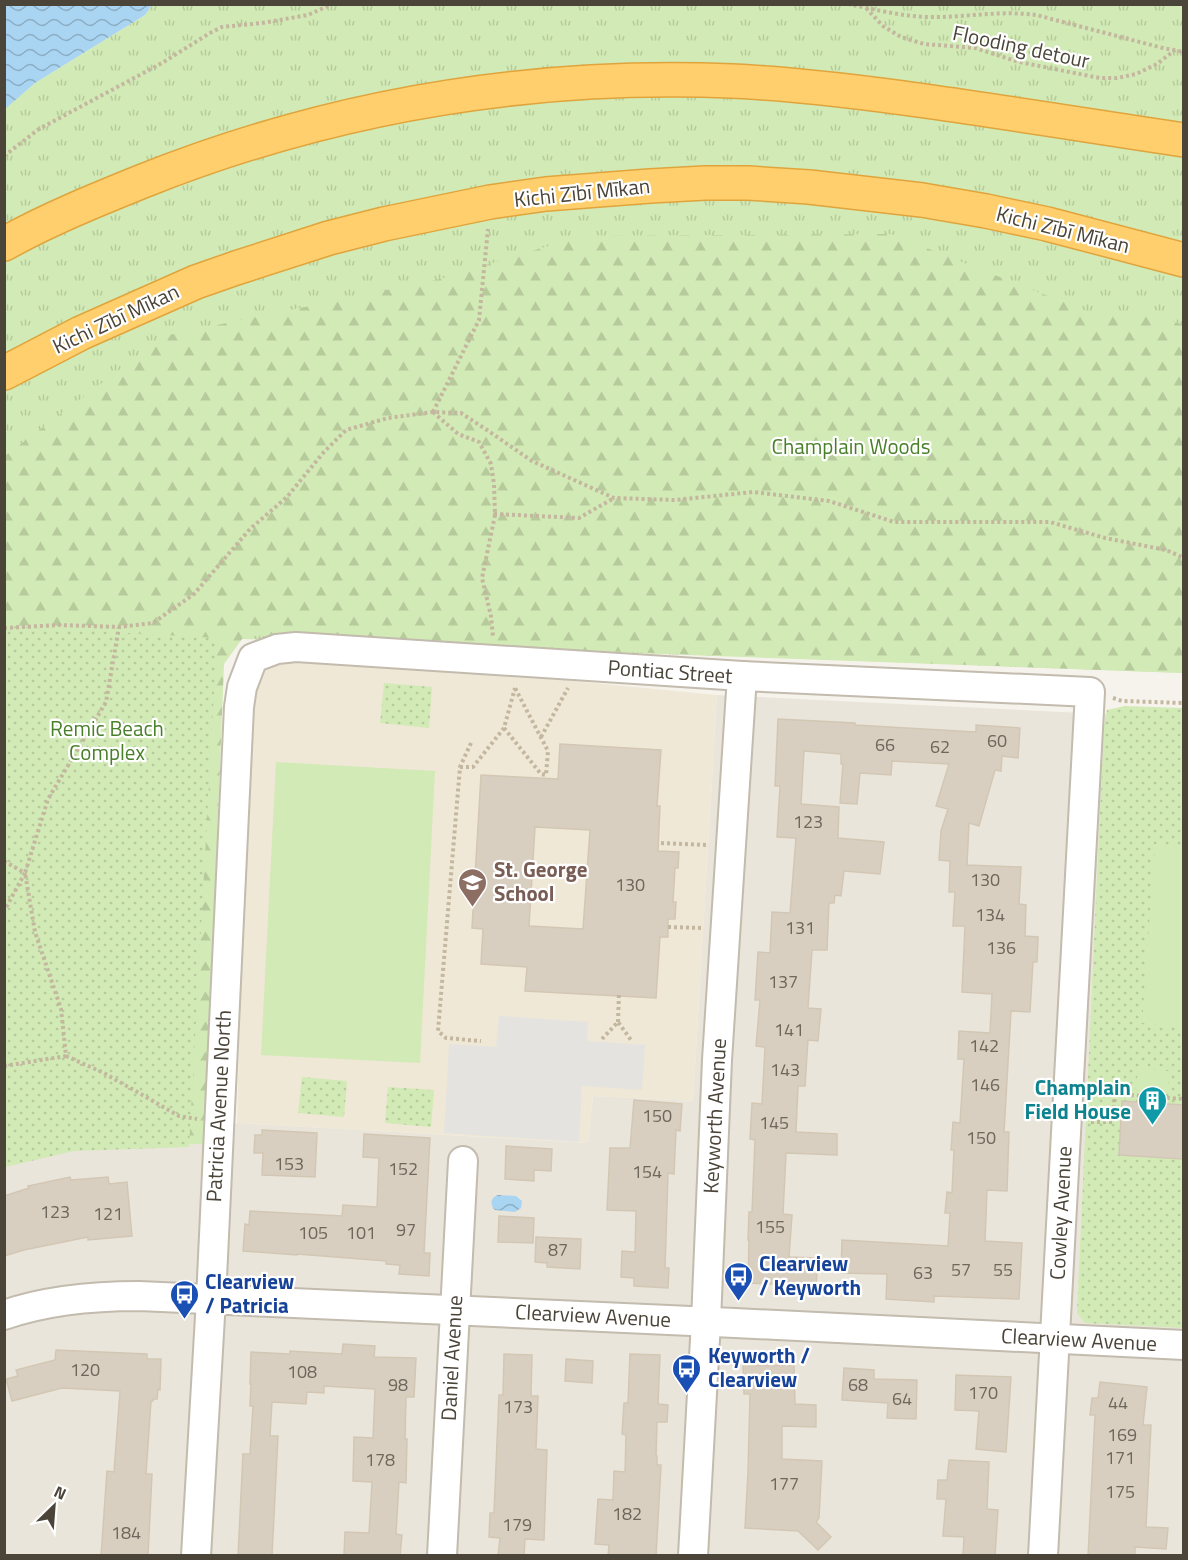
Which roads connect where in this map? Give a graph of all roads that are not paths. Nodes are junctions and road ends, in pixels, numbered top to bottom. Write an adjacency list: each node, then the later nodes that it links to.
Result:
1 (1184, 140): 2 (highway)
2 (4, 244)
3 (1184, 260): 4 (highway, Kichi Zībī Mīkan)
4 (4, 373)
5 (253, 658): 6 (street, Pontiac Street); 9 (street, Patricia Avenue North)
6 (742, 676): 7 (street, Pontiac Street); 12 (street, Keyworth Avenue)
7 (1090, 692): 13 (street, Cowley Avenue)
8 (463, 1161): 10 (street, Daniel Avenue)
9 (211, 1299): 10 (street, Clearview Avenue); 11 (street, Clearview Avenue); 15 (street, Patricia Avenue North)
10 (455, 1310): 12 (street, Clearview Avenue); 16 (street, Daniel Avenue)
11 (4, 1315)
12 (706, 1321): 13 (street, Clearview Avenue); 17 (street, Keyworth Avenue)
13 (1055, 1339): 14 (street, Clearview Avenue); 18 (street, Cowley Avenue)
14 (1184, 1345)
15 (196, 1556)
16 (442, 1556)
17 (693, 1556)
18 (1043, 1556)

